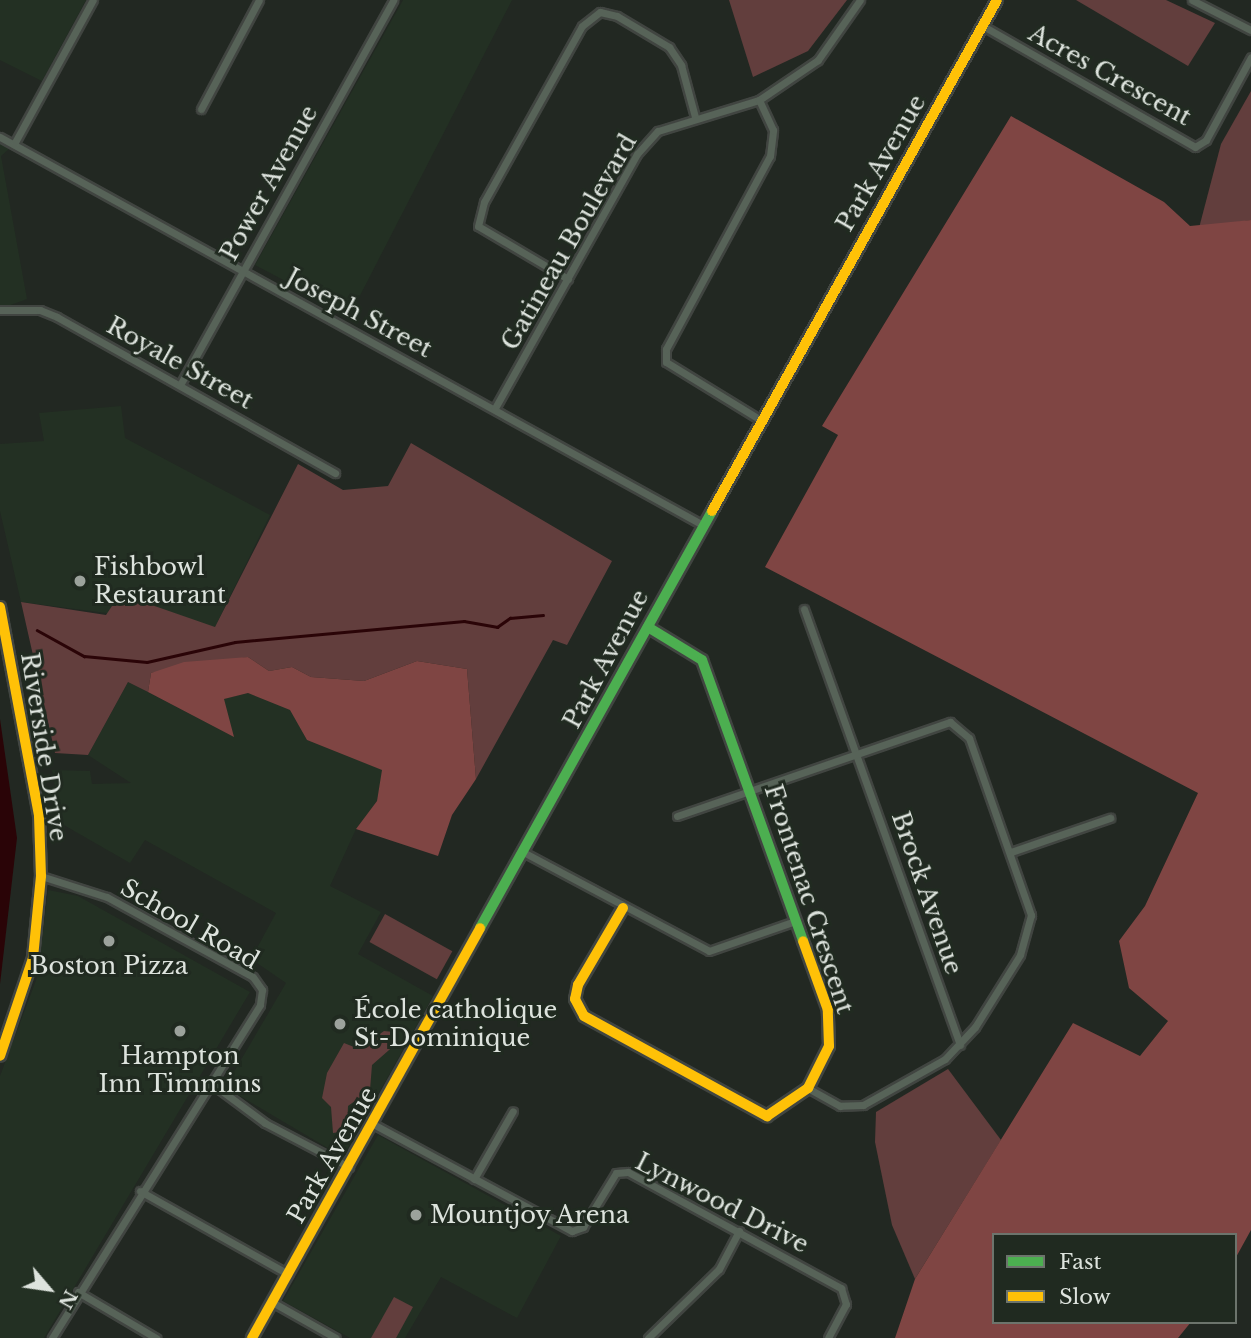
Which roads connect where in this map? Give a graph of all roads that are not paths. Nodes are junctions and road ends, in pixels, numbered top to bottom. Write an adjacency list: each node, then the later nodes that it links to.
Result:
1 (93, 0): 14 (street)
2 (259, 0): 11 (street)
3 (393, 0): 15 (street, Power Avenue)
4 (860, 0): 10 (street, Gatineau Boulevard)
5 (997, 0): 7 (street, Park Avenue)
6 (1192, 0): 8 (street)
7 (983, 26): 9 (street, Acres Crescent); 20 (street, Park Avenue)
8 (1251, 30)
9 (1251, 57)
10 (760, 100): 12 (street, Gatineau Boulevard); 20 (street)
11 (201, 110)
12 (695, 117): 16 (street, Gatineau Boulevard); 16 (street)
13 (0, 136): 14 (street, Joseph Street)
14 (14, 144): 15 (street, Joseph Street)
15 (242, 272): 18 (street, Power Avenue); 19 (street, Joseph Street)
16 (568, 279): 19 (street, Gatineau Boulevard)
17 (0, 310): 18 (street, Royale Street)
18 (180, 385): 21 (street, Royale Street)
19 (495, 408): 22 (street, Joseph Street)
20 (759, 419): 22 (street, Park Avenue)
21 (335, 473)
22 (701, 524): 25 (street, Park Avenue)
23 (0, 607): 32 (street, Riverside Drive)
24 (804, 609): 26 (street, Brock Avenue)
25 (648, 627): 27 (street, Frontenac Crescent); 31 (street, Park Avenue)
26 (858, 755): 27 (street); 30 (street); 35 (street, Brock Avenue)
27 (751, 791): 28 (street); 34 (street, Frontenac Crescent)
28 (677, 816)
29 (1110, 818): 30 (street)
30 (1011, 852): 35 (street)
31 (525, 853): 33 (street); 40 (street, Park Avenue)
32 (41, 876): 36 (street, Riverside Drive); 37 (street, School Road)
33 (623, 908): 34 (street); 38 (street)
34 (795, 921): 38 (street, Frontenac Crescent)
35 (960, 1045): 38 (street)
36 (0, 1056)
37 (211, 1083): 41 (street); 43 (street, School Road)
38 (808, 1088)
39 (513, 1111): 42 (street)
40 (373, 1124): 41 (street, Park Avenue); 42 (street, Lynwood Drive)
41 (349, 1167): 45 (street, Park Avenue)
42 (474, 1179): 44 (street, Lynwood Drive)
43 (139, 1191): 45 (street); 46 (street, School Road)
44 (739, 1231): 52 (street); 53 (street, Lynwood Drive)
45 (288, 1274): 47 (street, Park Avenue)
46 (78, 1292): 48 (street, School Road); 49 (street)
47 (272, 1302): 50 (street, Park Avenue); 51 (street)
48 (52, 1338)
49 (156, 1338)
50 (253, 1338)
51 (336, 1338)
52 (648, 1338)
53 (828, 1338)

